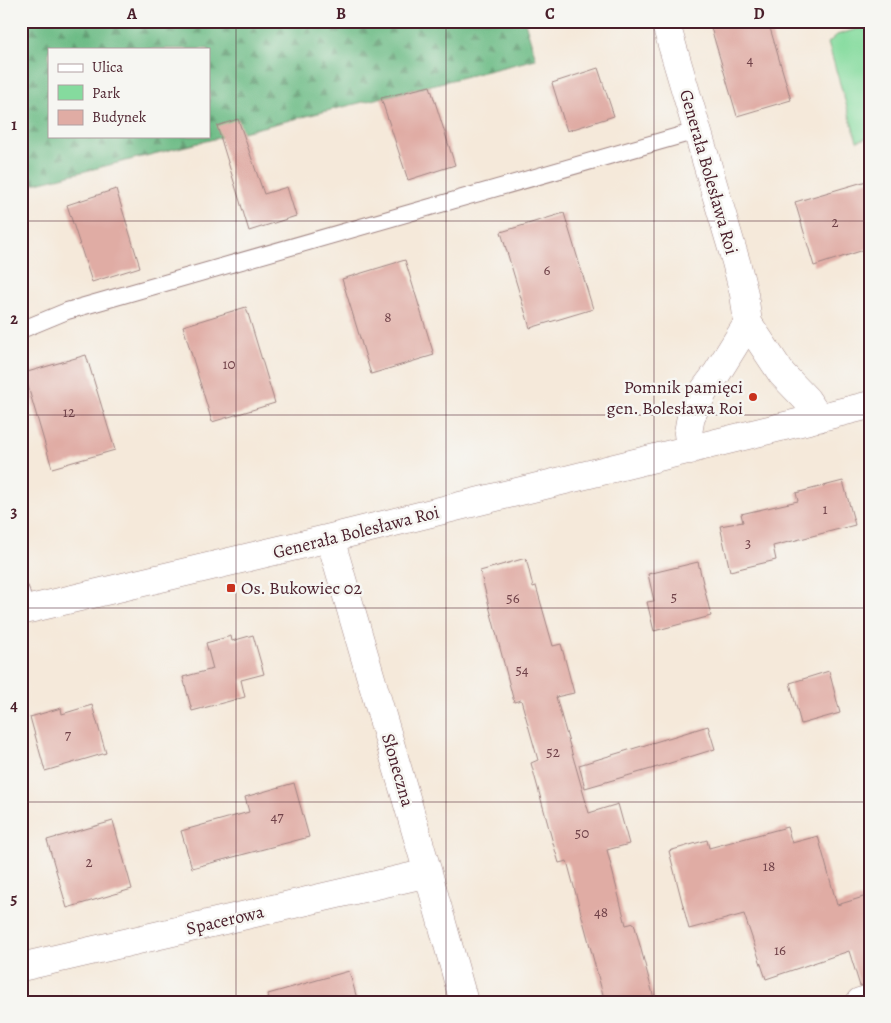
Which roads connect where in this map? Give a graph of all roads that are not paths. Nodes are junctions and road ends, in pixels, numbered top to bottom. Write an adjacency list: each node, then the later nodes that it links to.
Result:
1 (665, 21): 2 (street, Generała Bolesława Roi)
2 (696, 131): 3 (street, Generała Bolesława Roi); 4 (lane)
3 (748, 323): 6 (street, Generała Bolesława Roi); 7 (street)
4 (21, 330)
5 (870, 405): 6 (street, Generała Bolesława Roi)
6 (819, 418): 7 (street, Generała Bolesława Roi)
7 (690, 450): 8 (street, Generała Bolesława Roi)
8 (330, 538): 9 (street, Generała Bolesława Roi); 10 (street, Słoneczna)
9 (23, 604)
10 (428, 873): 11 (street, Spacerowa); 13 (street, Słoneczna)
11 (21, 967)
12 (870, 999): 14 (street)
13 (464, 1002)
14 (860, 1002)

